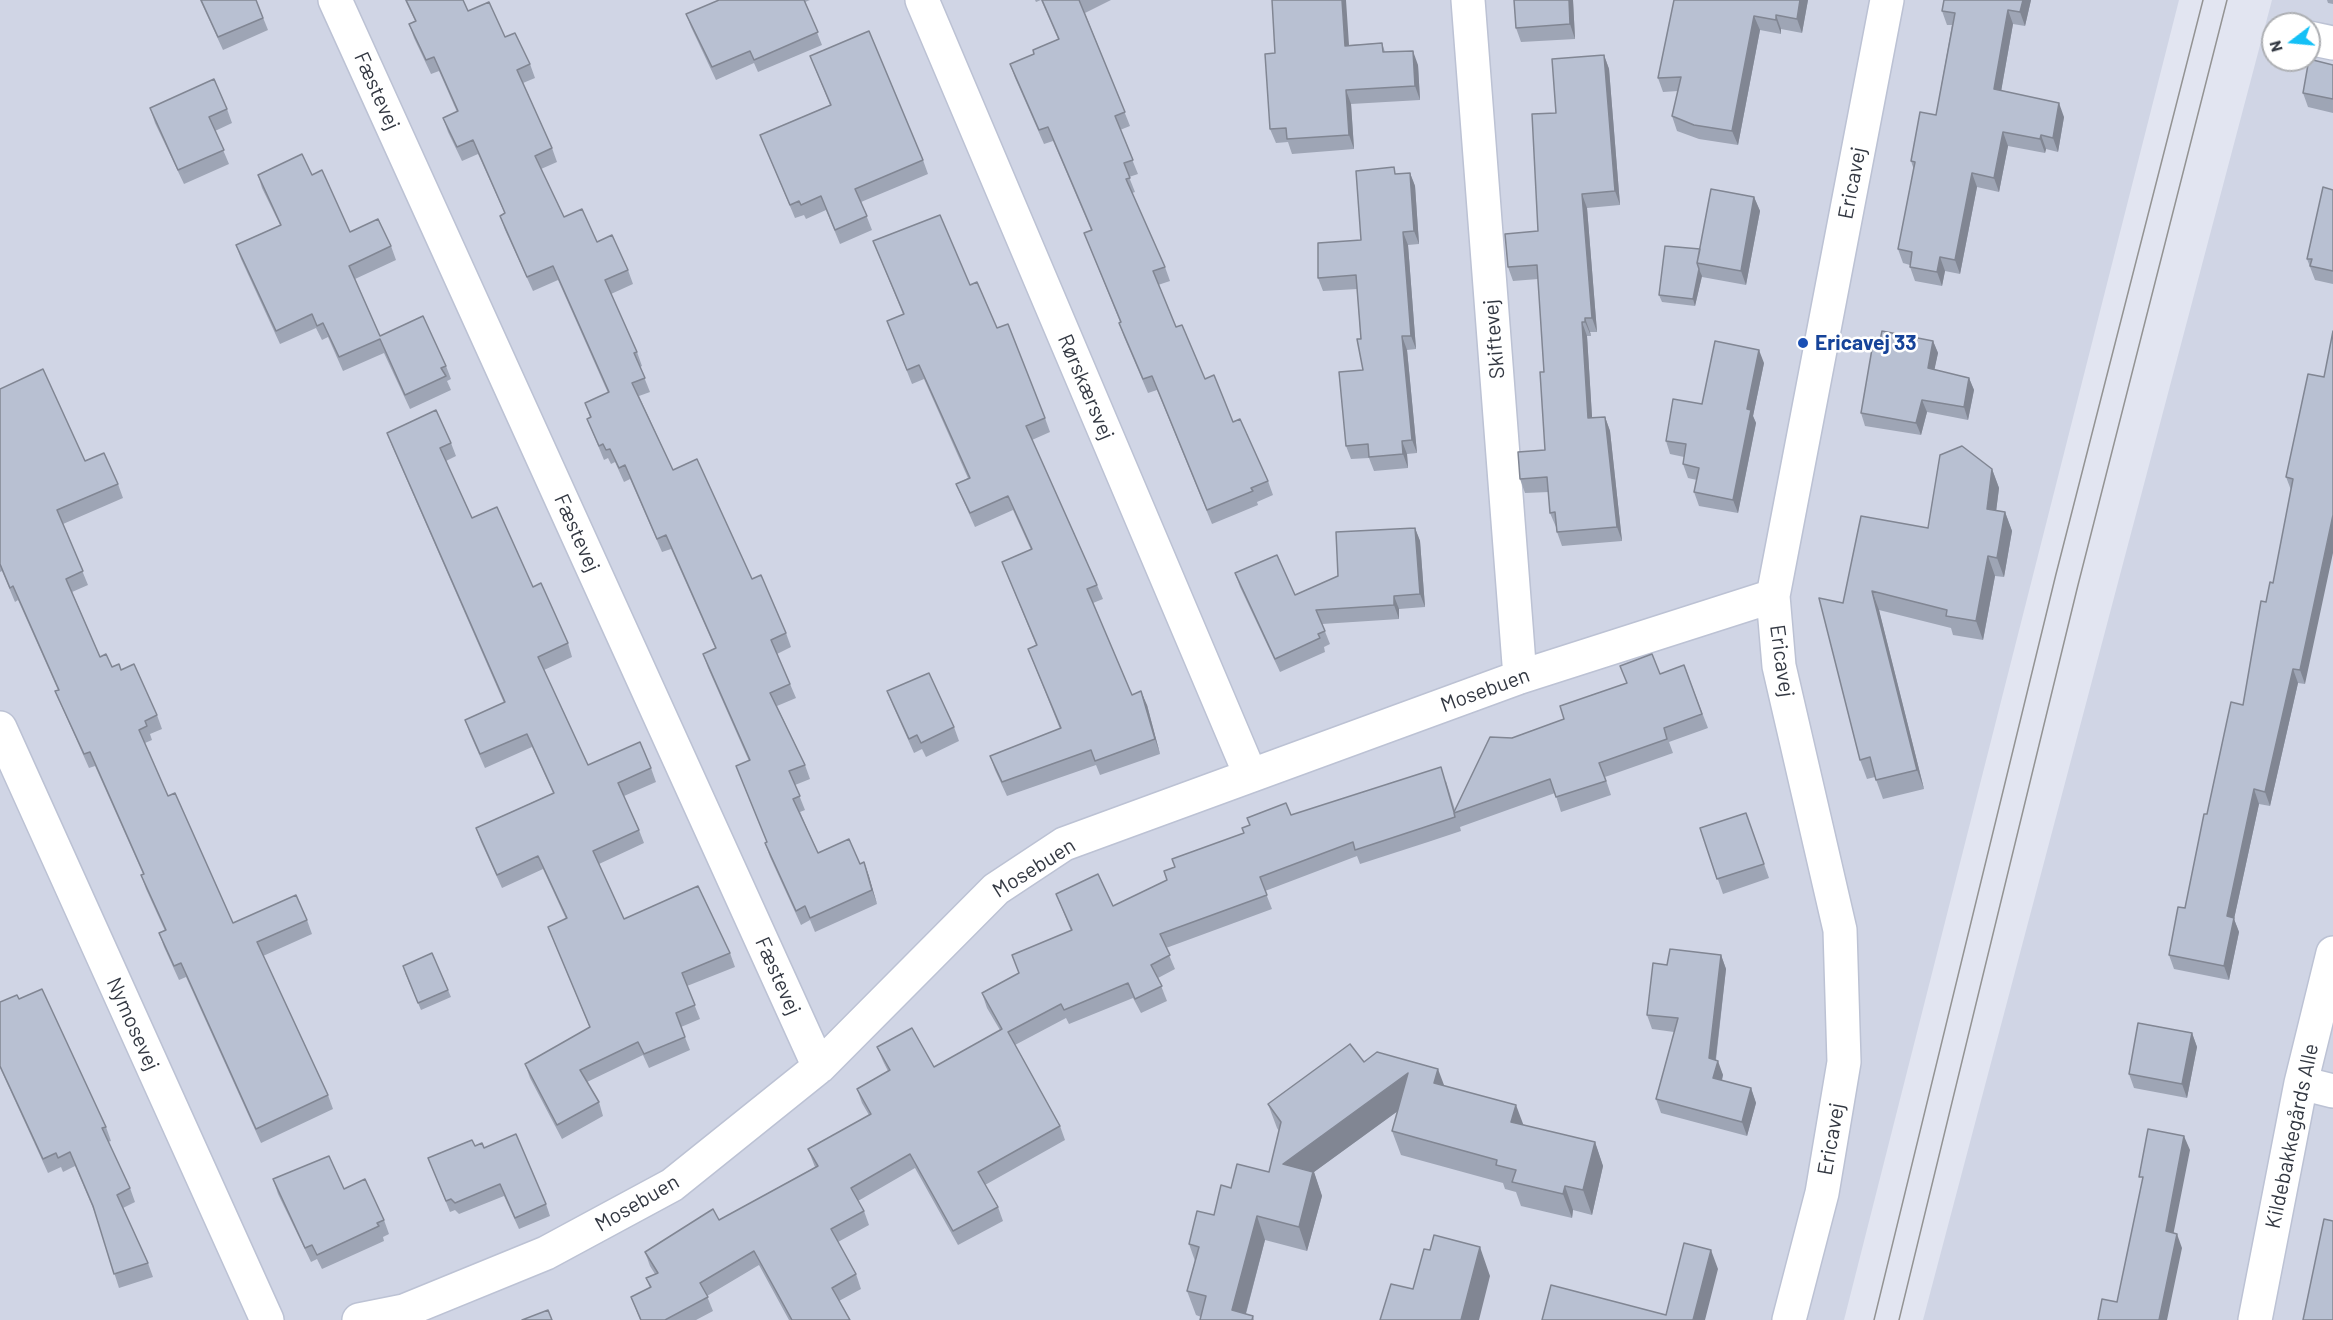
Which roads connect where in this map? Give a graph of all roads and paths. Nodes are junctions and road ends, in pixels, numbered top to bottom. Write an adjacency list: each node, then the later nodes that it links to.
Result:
1 (336, 0): 10 (street, Fæstevej)
2 (922, 0): 8 (street, Rørskærsvej)
3 (1468, 0): 6 (street, Skiftevej)
4 (1887, 0): 5 (street, Ericavej)
5 (1773, 596): 6 (street, Mosebuen); 15 (street, Ericavej)
6 (1520, 677): 8 (street, Mosebuen)
7 (0, 728): 13 (street, Nymosevej)
8 (1250, 774): 10 (street, Mosebuen)
9 (2333, 953): 11 (street, Kildebakkegårds Alle)
10 (819, 1067): 14 (street, Mosebuen)
11 (2301, 1083): 12 (street); 16 (street, Kildebakkegårds Alle)
12 (2333, 1091)
13 (267, 1320)
14 (359, 1320)
15 (1789, 1320)
16 (2255, 1320)

